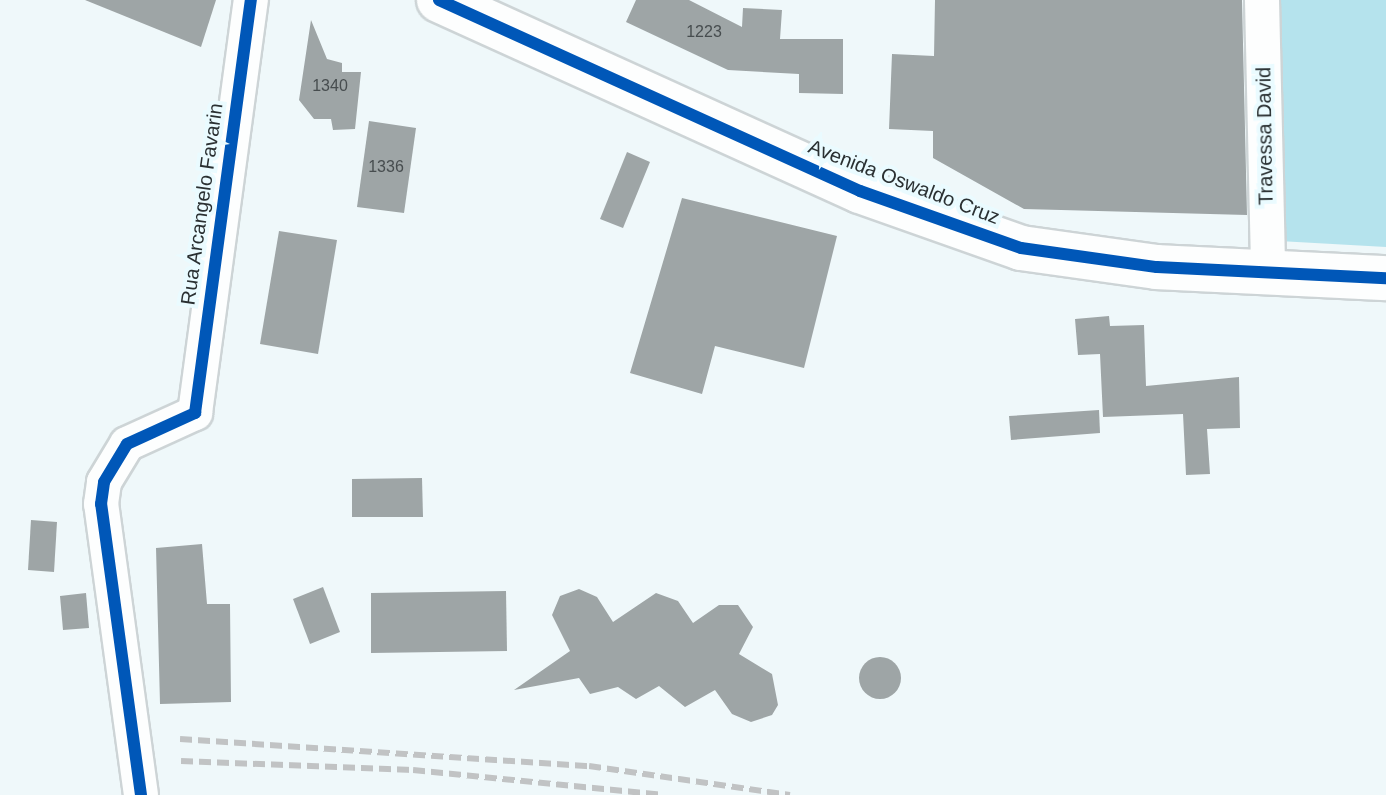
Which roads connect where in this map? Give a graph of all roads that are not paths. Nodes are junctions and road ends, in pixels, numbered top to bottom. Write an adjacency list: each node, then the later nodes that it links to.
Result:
1 (251, 0): 6 (street, Rua Arcangelo Favarin)
2 (439, 0): 4 (street, Avenida Oswaldo Cruz)
3 (1262, 0): 4 (street, Travessa David)
4 (1268, 272): 5 (street, Avenida Oswaldo Cruz)
5 (1386, 278)
6 (141, 795)

